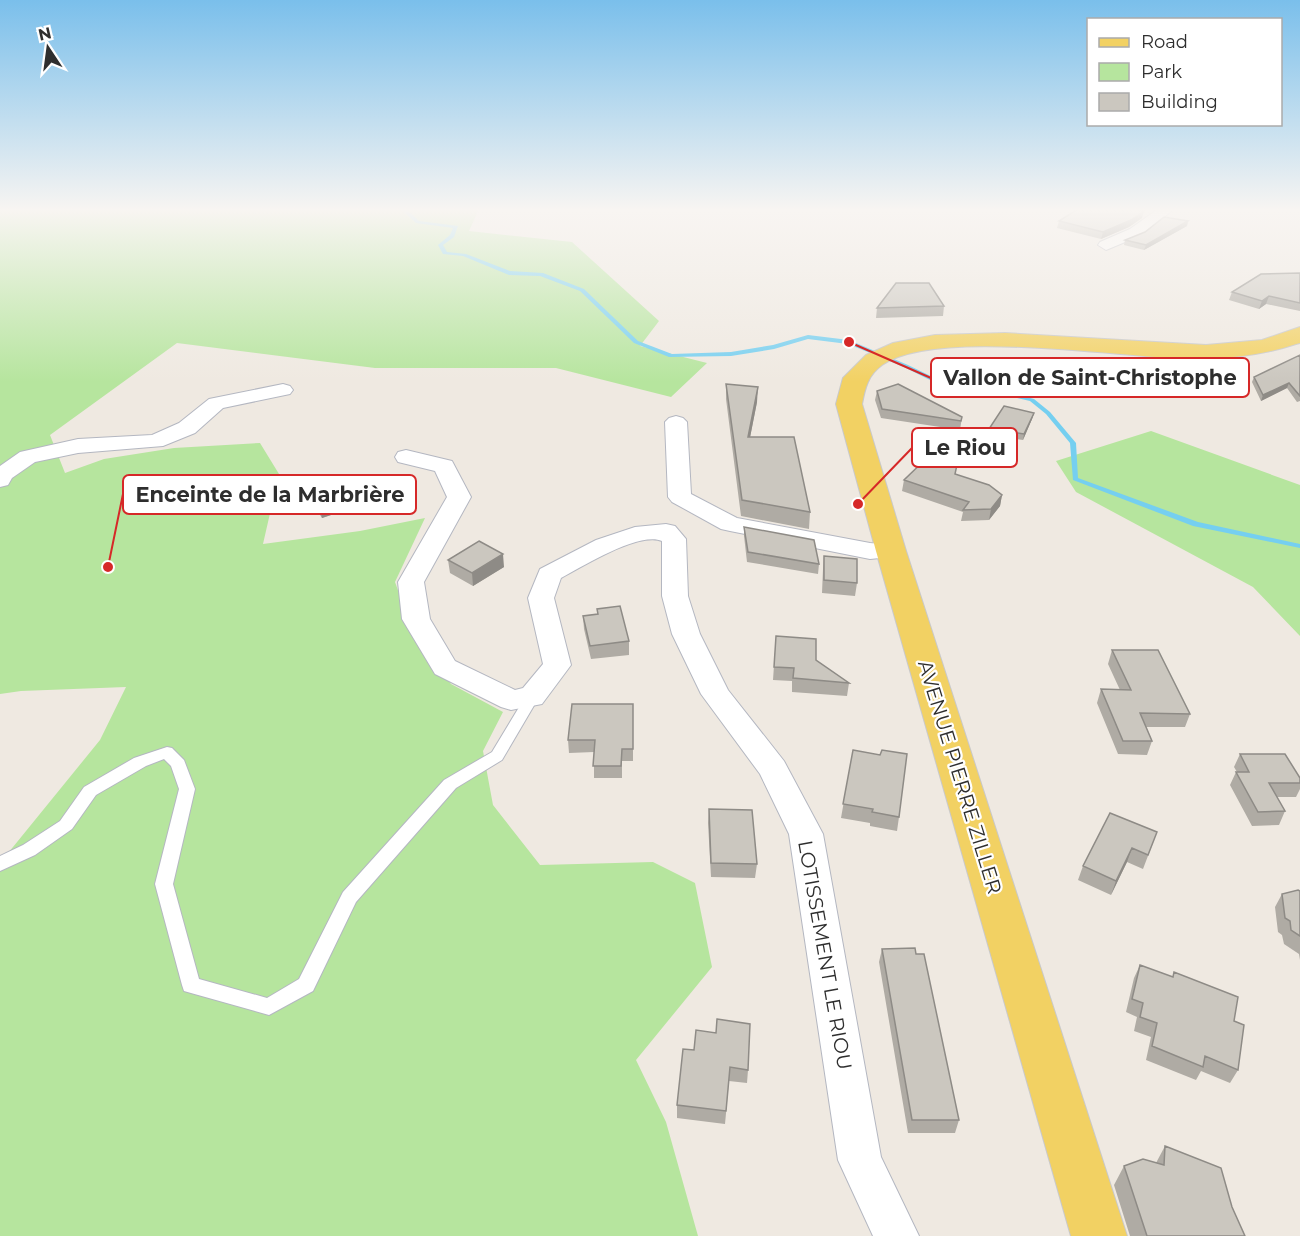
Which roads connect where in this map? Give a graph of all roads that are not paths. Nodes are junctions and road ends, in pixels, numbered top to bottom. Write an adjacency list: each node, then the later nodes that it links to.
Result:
1 (1300, 334): 6 (main road, AVENUE PIERRE ZILLER)
2 (283, 390): 5 (street)
3 (676, 422): 6 (street)
4 (406, 457): 7 (street)
5 (0, 480)
6 (891, 551): 10 (main road, AVENUE PIERRE ZILLER)
7 (531, 697): 8 (lane); 9 (street, LOTISSEMENT LE RIOU)
8 (0, 864)
9 (896, 1236)
10 (1099, 1236)

